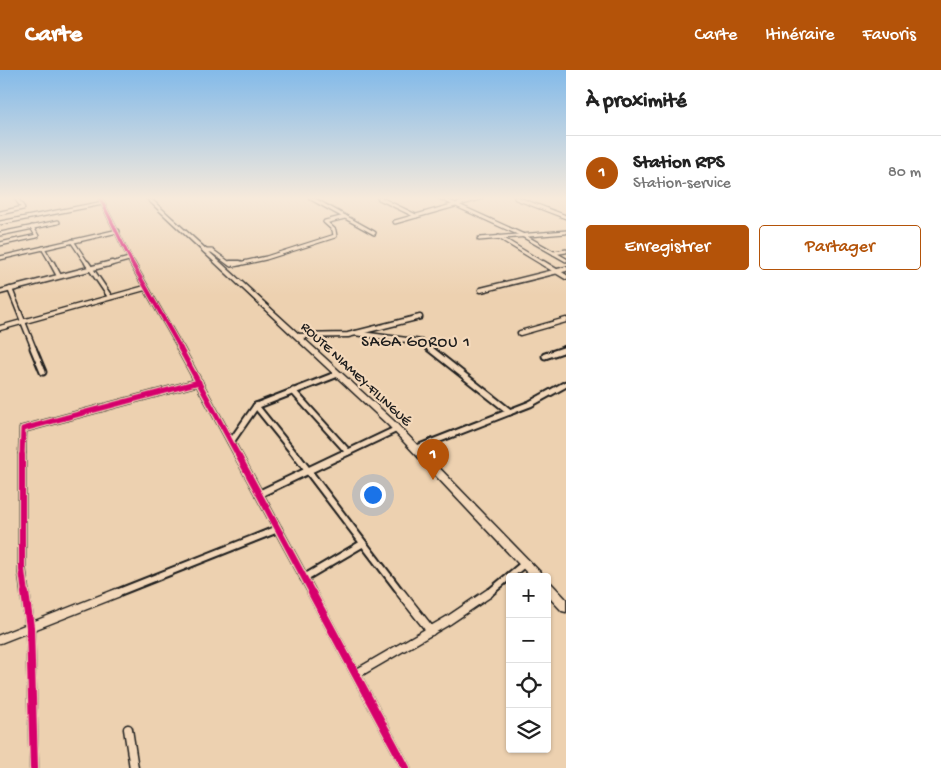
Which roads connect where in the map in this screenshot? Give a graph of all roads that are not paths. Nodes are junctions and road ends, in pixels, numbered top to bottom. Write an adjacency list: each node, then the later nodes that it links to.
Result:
1 (16, 231): 11 (street)
2 (34, 231): 17 (street)
3 (118, 231): 16 (street); 23 (street)
4 (183, 231): 19 (main road, ROUTE NIAMEY-FILINGUÉ)
5 (334, 231): 19 (street)
6 (370, 231): 10 (street)
7 (512, 231): 12 (street)
8 (558, 232): 9 (street); 12 (street); 14 (street)
9 (566, 232)
10 (374, 233)
11 (0, 234)
12 (522, 235): 13 (street); 21 (street)
13 (498, 237): 15 (street); 27 (street)
14 (566, 237)
15 (479, 239)
16 (72, 241): 18 (street); 25 (street)
17 (0, 244)
18 (43, 248): 22 (street); 28 (street)
19 (205, 251): 41 (main road, ROUTE NIAMEY-FILINGUÉ)
20 (566, 251): 21 (street)
21 (554, 253): 24 (street)
22 (0, 258)
23 (129, 259): 25 (street); 30 (street)
24 (566, 260)
25 (90, 269): 28 (street); 34 (street)
26 (566, 269): 27 (street)
27 (556, 271): 29 (street); 32 (street)
28 (59, 276): 31 (street)
29 (566, 277)
30 (144, 288): 34 (street); 46 (street)
31 (10, 289): 33 (street); 37 (street)
32 (482, 290)
33 (0, 292)
34 (110, 297): 37 (street)
35 (420, 316): 39 (street)
36 (566, 320): 40 (street)
37 (22, 322): 38 (street); 44 (street)
38 (0, 328)
39 (354, 333): 41 (street); 50 (street)
40 (520, 333)
41 (297, 336): 45 (main road, ROUTE NIAMEY-FILINGUÉ)
42 (566, 349): 43 (street)
43 (545, 356)
44 (43, 372)
45 (338, 374): 48 (street); 51 (main road, ROUTE NIAMEY-FILINGUÉ)
46 (199, 382): 52 (street); 64 (street)
47 (566, 384): 50 (street)
48 (293, 391): 49 (street); 54 (street)
49 (256, 406): 52 (street); 55 (street)
50 (510, 412): 53 (street)
51 (397, 429): 53 (main road, ROUTE NIAMEY-FILINGUÉ); 54 (street)
52 (231, 442): 56 (street)
53 (417, 448): 59 (main road, ROUTE NIAMEY-FILINGUÉ)
54 (348, 452): 55 (street)
55 (310, 471): 56 (street); 58 (street)
56 (259, 494): 57 (street)
57 (278, 529): 61 (street); 64 (street)
58 (362, 544): 61 (street); 65 (street)
59 (525, 563): 60 (main road, ROUTE NIAMEY-FILINGUÉ); 65 (street)
60 (534, 573)
61 (304, 578): 67 (street)
62 (551, 591): 63 (main road)
63 (566, 607)
64 (30, 627): 66 (street); 69 (street)
65 (431, 631): 67 (street)
66 (0, 639)
67 (356, 674): 71 (street)
68 (128, 729): 70 (street)
69 (34, 768)
70 (134, 768)
71 (406, 768)

